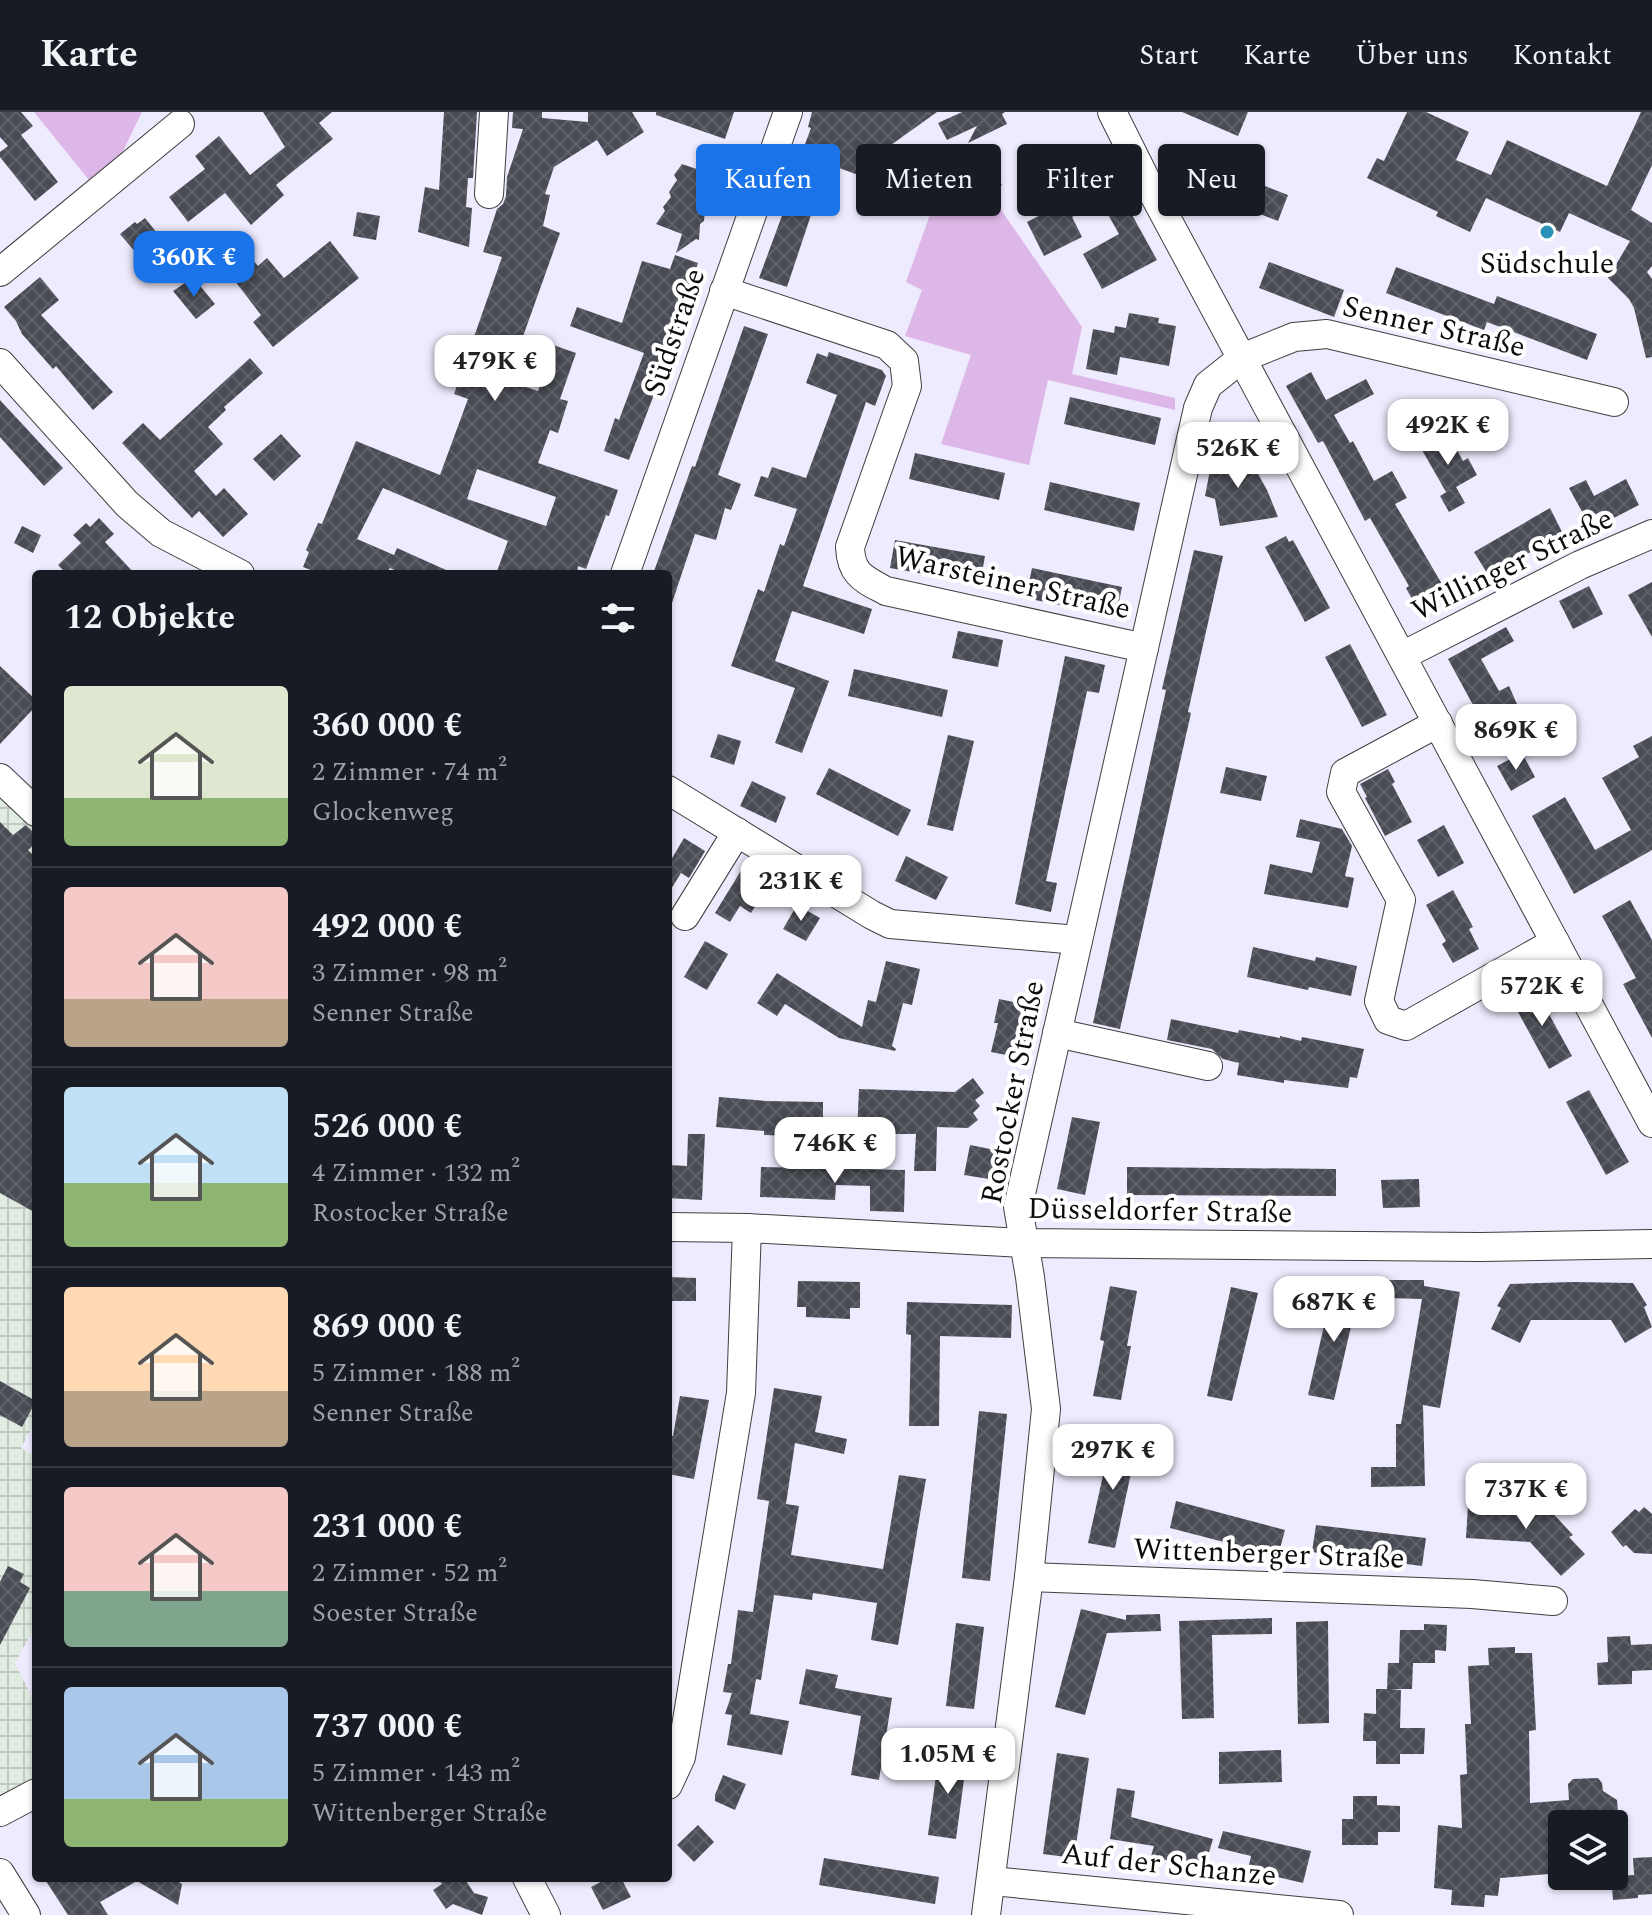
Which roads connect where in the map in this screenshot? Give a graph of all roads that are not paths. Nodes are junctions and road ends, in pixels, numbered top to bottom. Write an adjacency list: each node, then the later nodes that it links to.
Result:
1 (494, 112): 5 (street)
2 (788, 112): 7 (street, Südstraße)
3 (1112, 112): 8 (street)
4 (180, 124): 6 (street)
5 (489, 194)
6 (0, 272)
7 (724, 291): 13 (street, Südstraße); 14 (street, Warsteiner Straße)
8 (1242, 358): 10 (street, Senner Straße); 14 (street, Rostocker Straße); 15 (street)
9 (0, 363): 12 (street)
10 (1614, 402)
11 (1652, 534): 15 (street, Willinger Straße)
12 (232, 570)
13 (626, 570)
14 (1144, 648): 22 (street, Rostocker Straße)
15 (1402, 656): 16 (street)
16 (1438, 723): 23 (street); 23 (street)
17 (0, 778): 19 (street)
18 (672, 792): 20 (street)
19 (32, 808)
20 (737, 832): 21 (street); 22 (street)
21 (685, 916)
22 (1078, 940): 24 (street, Rostocker Straße)
23 (1555, 942): 26 (street)
24 (1057, 1033): 25 (street); 29 (street, Rostocker Straße)
25 (1208, 1066)
26 (1650, 1113)
27 (672, 1227): 28 (street, Düsseldorfer Straße)
28 (747, 1228): 29 (street, Düsseldorfer Straße); 33 (street)
29 (1024, 1243): 30 (street, Düsseldorfer Straße); 31 (street, Rostocker Straße)
30 (1652, 1244)
31 (1029, 1577): 32 (street, Wittenberger Straße); 37 (street, Rostocker Straße)
32 (1553, 1601)
33 (672, 1776)
34 (32, 1795): 35 (street)
35 (0, 1812)
36 (0, 1873): 39 (street)
37 (992, 1881): 41 (street, Rostocker Straße); 42 (street, Auf der Schanze)
38 (529, 1882): 40 (street)
39 (26, 1915)
40 (546, 1915)
41 (986, 1915)
42 (1339, 1915)

